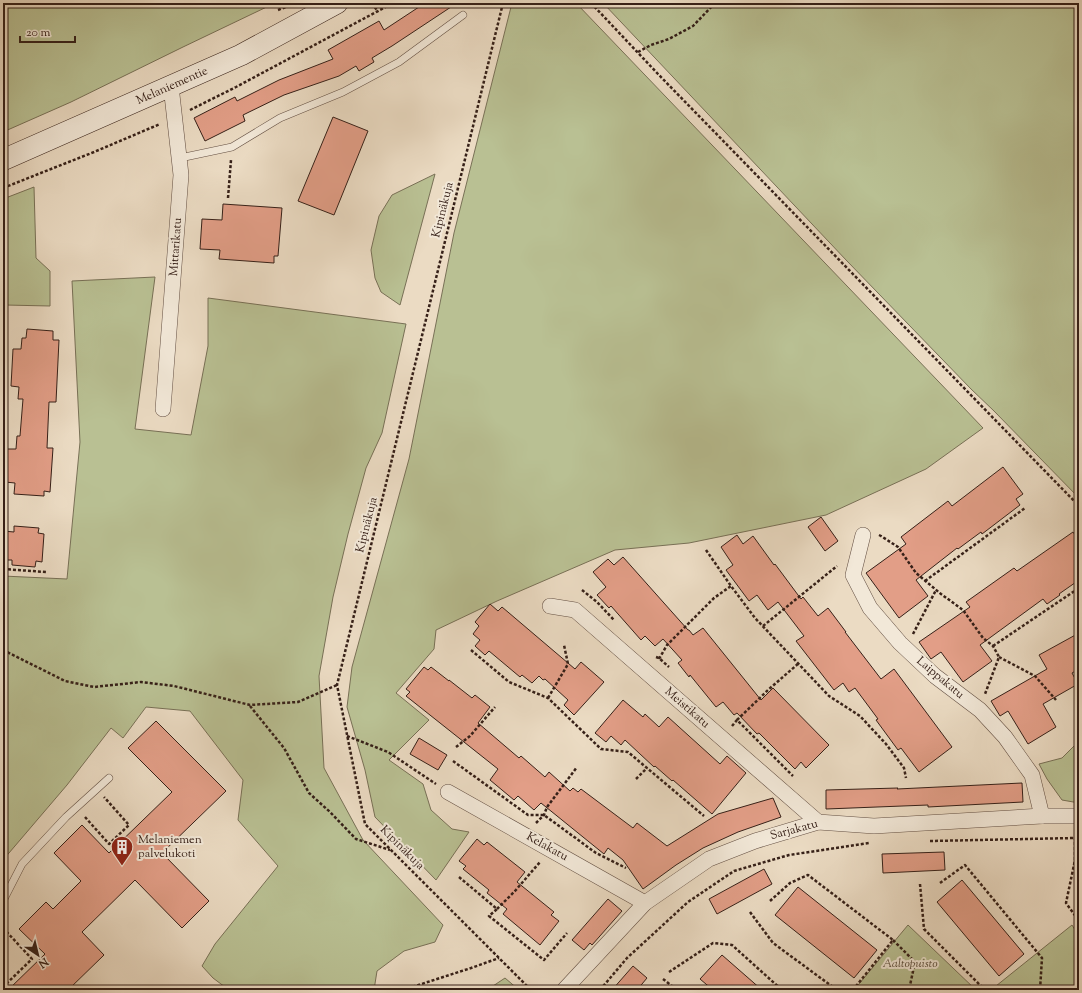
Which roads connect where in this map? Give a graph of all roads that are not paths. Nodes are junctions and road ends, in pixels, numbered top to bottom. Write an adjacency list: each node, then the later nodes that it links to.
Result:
1 (337, 3): 3 (main road, Melaniementie)
2 (463, 15): 4 (lane)
3 (171, 86): 4 (street, Mittarikatu); 5 (main road, Melaniementie)
4 (180, 158): 6 (street, Mittarikatu)
5 (3, 160)
6 (163, 409)
7 (863, 535): 11 (street, Laippakatu)
8 (550, 606): 13 (street, Meistikatu)
9 (109, 778): 14 (lane)
10 (448, 792): 15 (street, Kelakatu)
11 (1042, 816): 12 (street, Sarjakatu); 13 (street, Sarjakatu)
12 (1079, 816)
13 (818, 822): 15 (street, Sarjakatu)
14 (3, 901)
15 (646, 903): 16 (street, Sarjakatu)
16 (564, 990)

